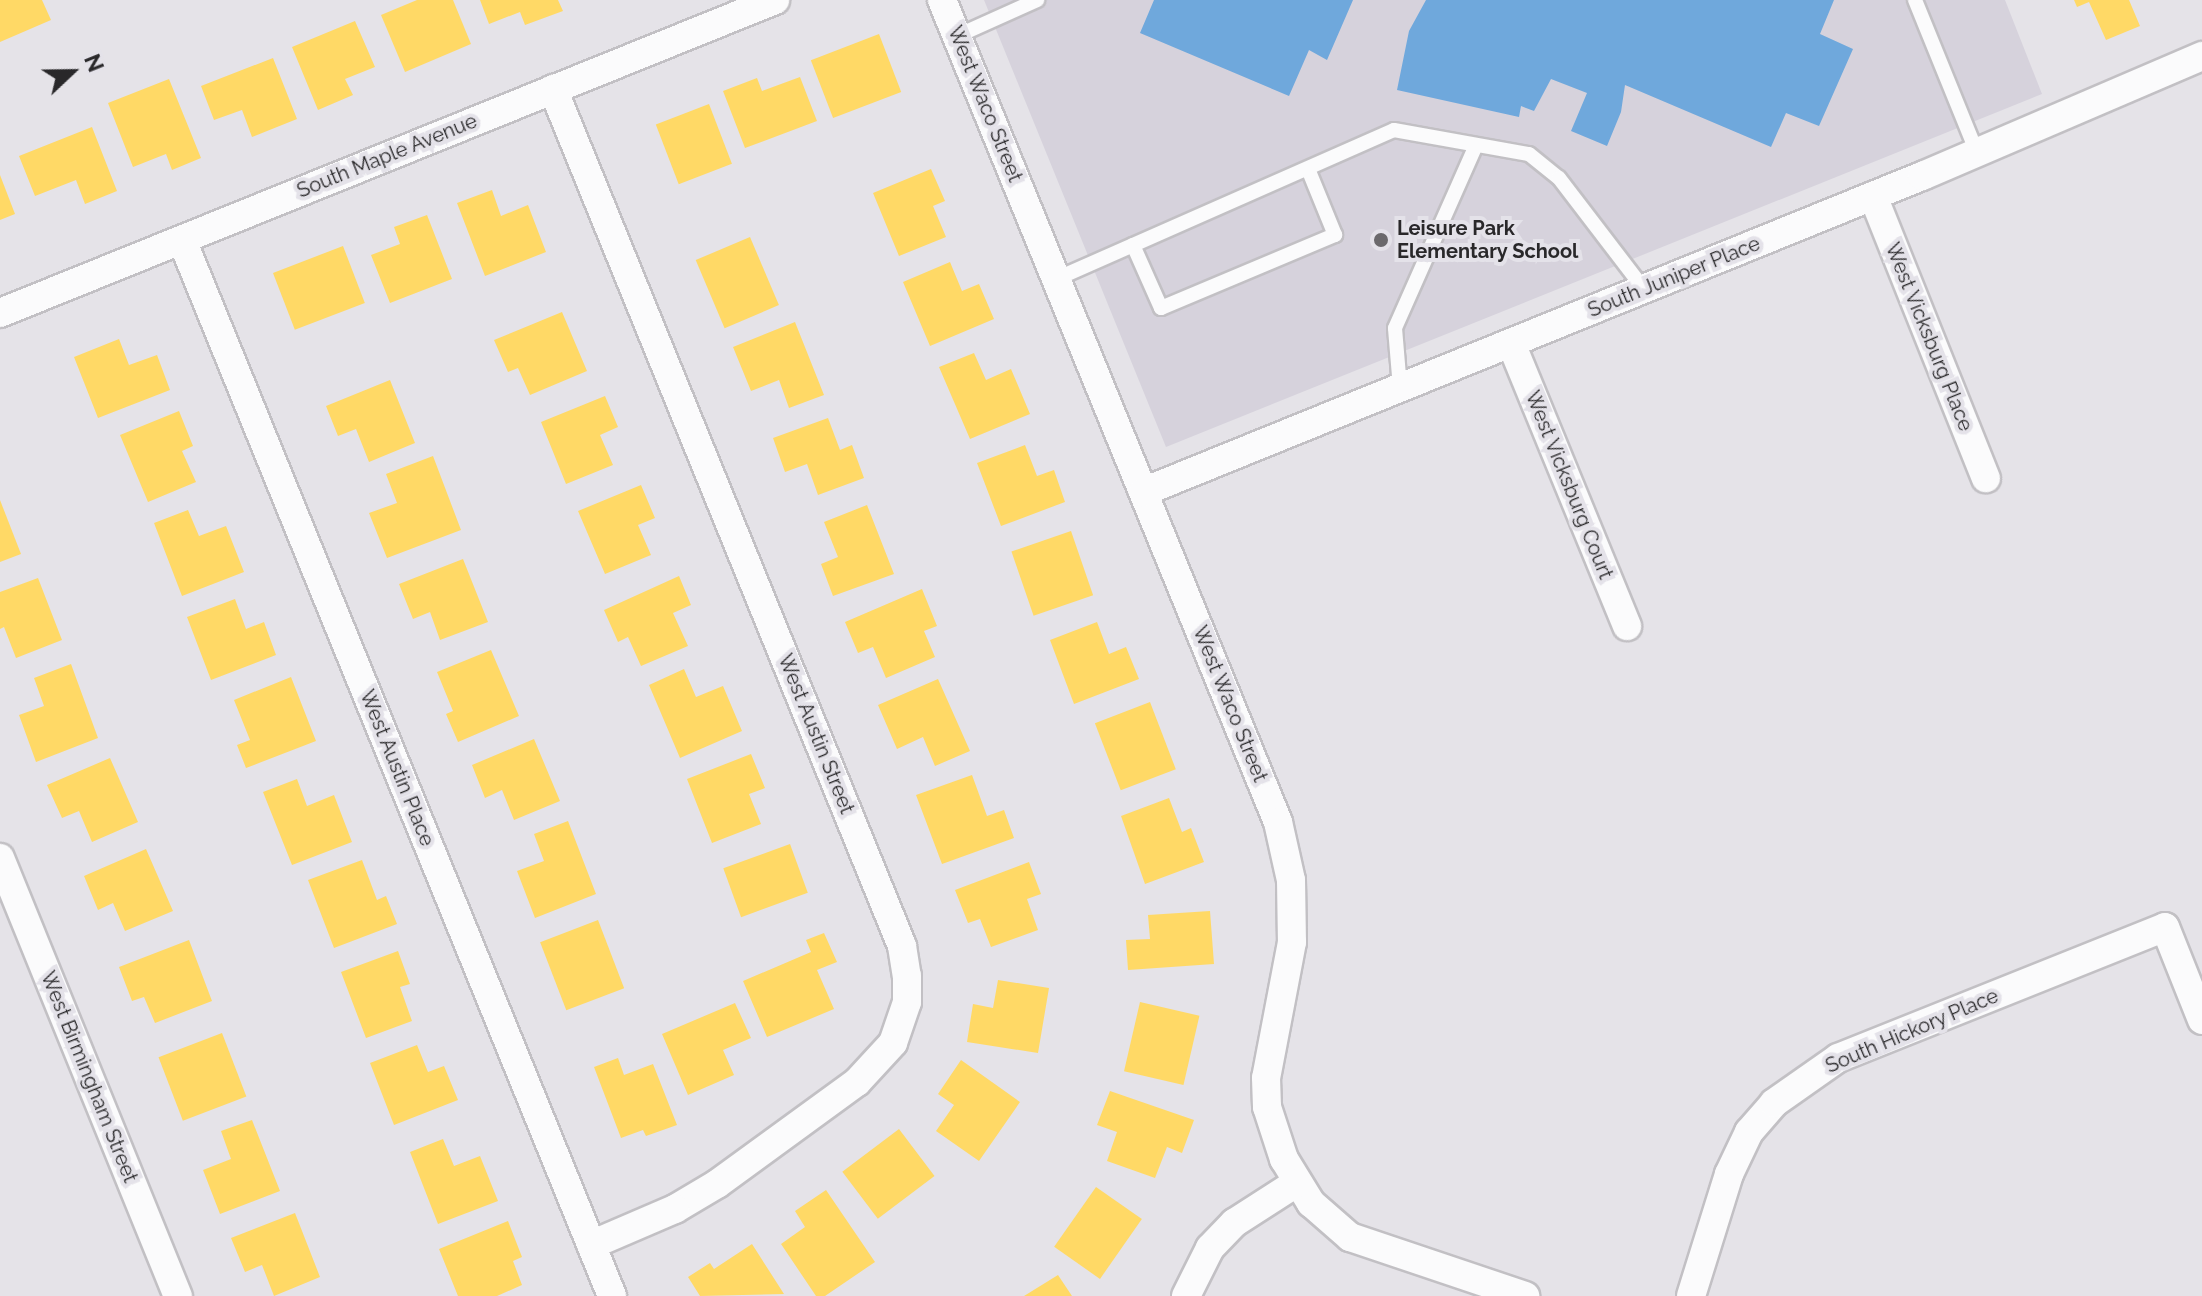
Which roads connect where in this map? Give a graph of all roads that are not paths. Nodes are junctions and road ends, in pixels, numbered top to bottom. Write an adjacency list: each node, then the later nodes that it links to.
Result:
1 (775, 0): 7 (street, South Maple Avenue)
2 (942, 0): 5 (street, West Waco Street)
3 (1036, 0): 5 (lane)
4 (1915, 0): 9 (lane)
5 (957, 36): 14 (street, West Waco Street)
6 (2202, 56): 9 (street, South Juniper Place)
7 (553, 89): 12 (street, South Maple Avenue); 25 (street, West Austin Street)
8 (1476, 145): 10 (lane); 15 (lane); 18 (lane)
9 (1977, 153): 11 (street, South Juniper Place)
10 (1308, 169): 13 (lane); 13 (lane)
11 (1873, 196): 15 (street, South Juniper Place); 19 (street, West Vicksburg Place)
12 (182, 240): 16 (street, South Maple Avenue); 25 (street, West Austin Place)
13 (1133, 245): 14 (lane)
14 (1056, 279): 20 (street, West Waco Street)
15 (1644, 289): 17 (street, South Juniper Place)
16 (0, 313)
17 (1511, 343): 18 (street, South Juniper Place); 21 (street, West Vicksburg Court)
18 (1400, 388): 20 (street, South Juniper Place)
19 (1986, 478)
20 (1143, 492): 24 (street, West Waco Street)
21 (1627, 626)
22 (0, 858): 26 (street, West Birmingham Street)
23 (2202, 1020): 30 (street, South Hickory Place)
24 (1296, 1183): 28 (street); 29 (street, West Waco Street)
25 (591, 1245): 27 (street, West Austin Place)
26 (178, 1296)
27 (612, 1296)
28 (1186, 1296)
29 (1525, 1296)
30 (1691, 1296)

